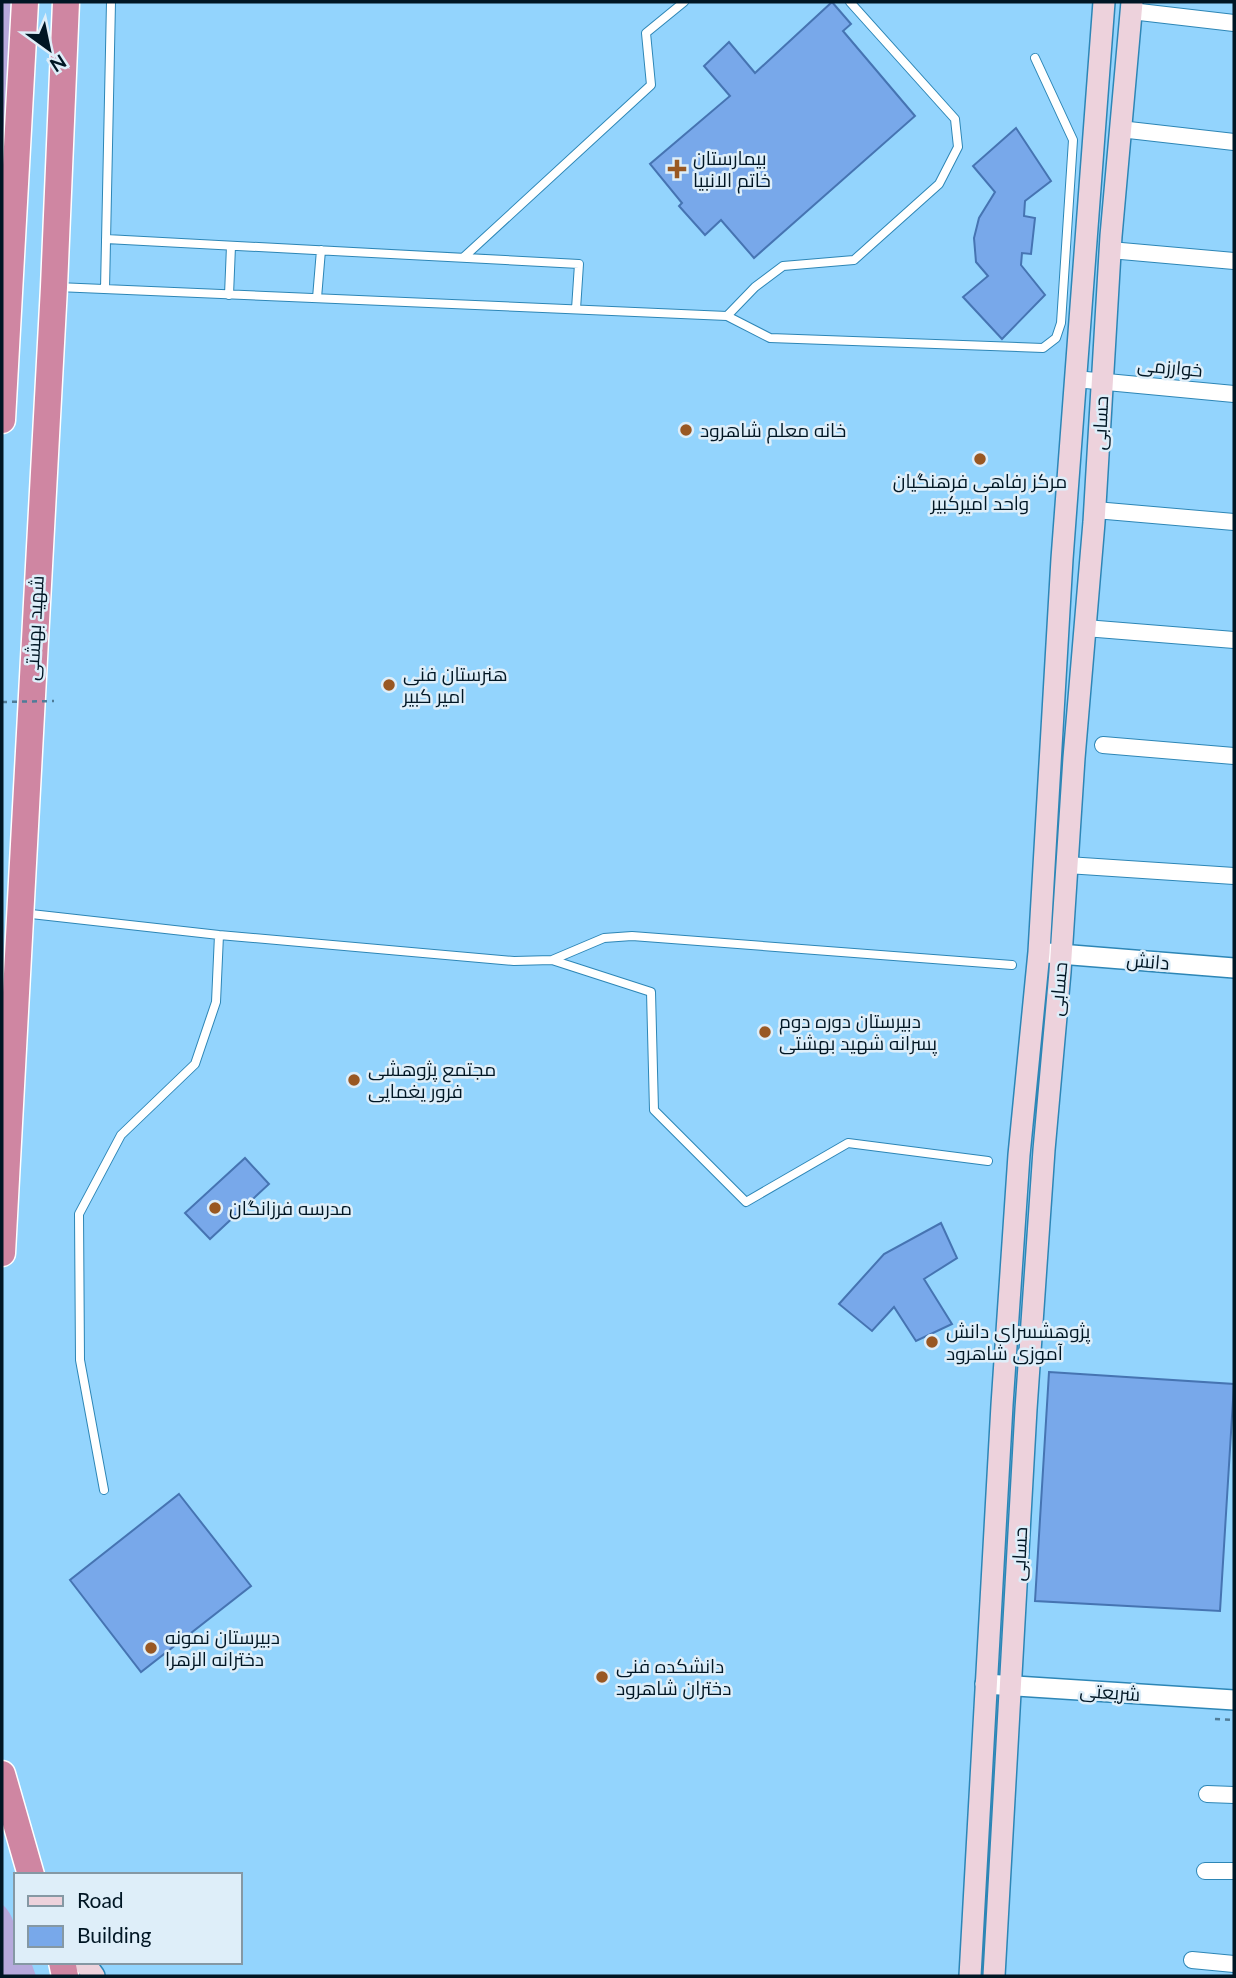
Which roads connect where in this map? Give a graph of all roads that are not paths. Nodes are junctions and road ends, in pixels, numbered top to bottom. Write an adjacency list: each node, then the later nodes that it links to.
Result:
1 (25, 2): 12 (highway)
2 (66, 2): 19 (highway, شهید بهشتی)
3 (111, 2): 13 (lane)
4 (684, 2): 17 (lane)
5 (850, 2): 24 (lane)
6 (1104, 2): 25 (main road, حسابی)
7 (1131, 6): 8 (street); 10 (main road, حسابی)
8 (1234, 23)
9 (1035, 58): 24 (lane)
10 (1121, 128): 11 (street); 16 (main road, حسابی)
11 (1234, 142)
12 (8, 213): 28 (highway)
13 (106, 239): 14 (lane); 20 (lane)
14 (231, 246): 15 (lane); 21 (lane)
15 (321, 250): 17 (lane); 22 (lane)
16 (1110, 250): 18 (street); 26 (main road, حسابی)
17 (464, 257): 23 (lane)
18 (1234, 261)
19 (54, 287): 20 (lane); 37 (highway, شهید بهشتی)
20 (105, 289): 21 (lane)
21 (229, 295): 22 (lane)
22 (317, 298): 23 (lane)
23 (576, 309): 24 (lane)
24 (727, 316)
25 (1075, 379): 26 (street, خوارزمی); 39 (main road, حسابی)
26 (1102, 383): 27 (street, خوارزمی); 29 (main road, حسابی)
27 (1234, 394)
28 (2, 420)
29 (1095, 510): 30 (street); 31 (main road, حسابی)
30 (1234, 522)
31 (1085, 628): 32 (street); 35 (main road, حسابی)
32 (1234, 640)
33 (1102, 746): 34 (street)
34 (1234, 756)
35 (1067, 865): 36 (street); 40 (main road, حسابی)
36 (1234, 876)
37 (19, 913): 38 (lane); 45 (highway, شهید بهشتی)
38 (219, 935): 41 (lane); 46 (lane)
39 (1039, 952): 40 (street, دانش); 47 (main road, حسابی)
40 (1061, 954): 43 (street, دانش); 48 (main road, حسابی)
41 (552, 960): 42 (lane); 44 (lane)
42 (1012, 965)
43 (1234, 968)
44 (988, 1161)
45 (2, 1254)
46 (104, 1490)
47 (985, 1684): 48 (street, شریعتی); 58 (main road, حسابی)
48 (1012, 1686): 49 (street, شریعتی); 59 (main road, حسابی)
49 (1234, 1700)
50 (2, 1774): 55 (highway)
51 (1207, 1794): 52 (street)
52 (1234, 1795)
53 (1205, 1871): 54 (street)
54 (1234, 1871)
55 (30, 1873)
56 (1192, 1960): 57 (street)
57 (1234, 1964)
58 (970, 1976)
59 (994, 1976)

